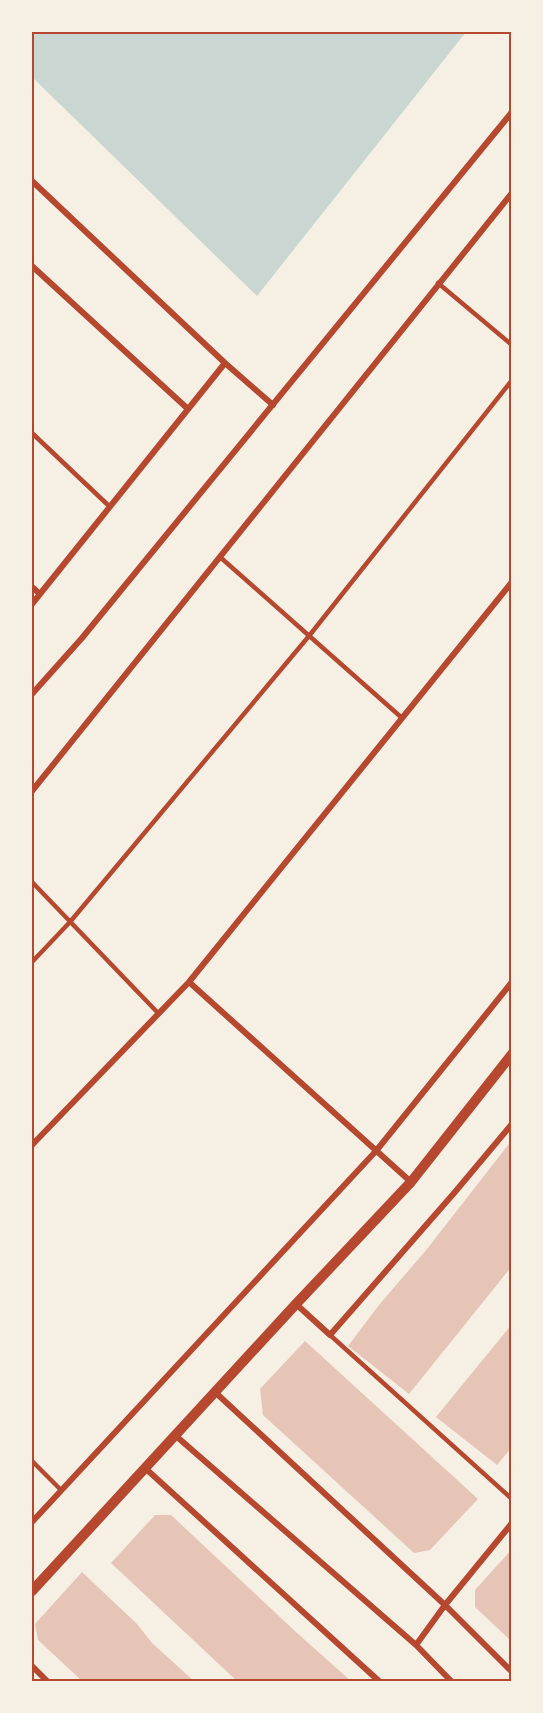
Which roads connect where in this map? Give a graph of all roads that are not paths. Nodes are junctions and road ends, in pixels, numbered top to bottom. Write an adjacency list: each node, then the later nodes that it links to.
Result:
1 (512, 112): 9 (street)
2 (32, 181): 7 (street)
3 (512, 193): 5 (street)
4 (32, 266): 10 (street)
5 (438, 283): 6 (lane); 13 (street)
6 (512, 345)
7 (225, 363): 9 (street); 10 (street)
8 (512, 380): 18 (lane)
9 (273, 405): 19 (street)
10 (188, 409): 12 (street)
11 (32, 433): 12 (lane)
12 (109, 506): 16 (street)
13 (220, 557): 18 (lane); 21 (street)
14 (512, 582): 20 (street)
15 (32, 587): 16 (street)
16 (40, 594): 17 (street)
17 (32, 604)
18 (309, 636): 20 (lane); 23 (lane)
19 (32, 694)
20 (402, 718): 25 (street)
21 (32, 791)
22 (32, 882): 23 (lane)
23 (70, 922): 24 (lane); 27 (lane)
24 (32, 962)
25 (189, 982): 27 (street); 31 (street)
26 (512, 982): 31 (street)
27 (158, 1013): 30 (street)
28 (512, 1054): 32 (street)
29 (512, 1124): 34 (street)
30 (32, 1145)
31 (376, 1151): 32 (street); 39 (street)
32 (411, 1182): 33 (street)
33 (296, 1304): 34 (street); 35 (street)
34 (330, 1335): 40 (lane)
35 (216, 1393): 36 (street); 44 (street)
36 (176, 1436): 38 (street); 45 (street)
37 (32, 1461): 39 (lane)
38 (145, 1468): 43 (street); 49 (street)
39 (62, 1490): 41 (street)
40 (512, 1499)
41 (32, 1522)
42 (512, 1523): 44 (street)
43 (32, 1591)
44 (445, 1605): 45 (street); 47 (street)
45 (416, 1645): 50 (street)
46 (32, 1666): 48 (street)
47 (512, 1672)
48 (48, 1682)
49 (380, 1682)
50 (452, 1682)

